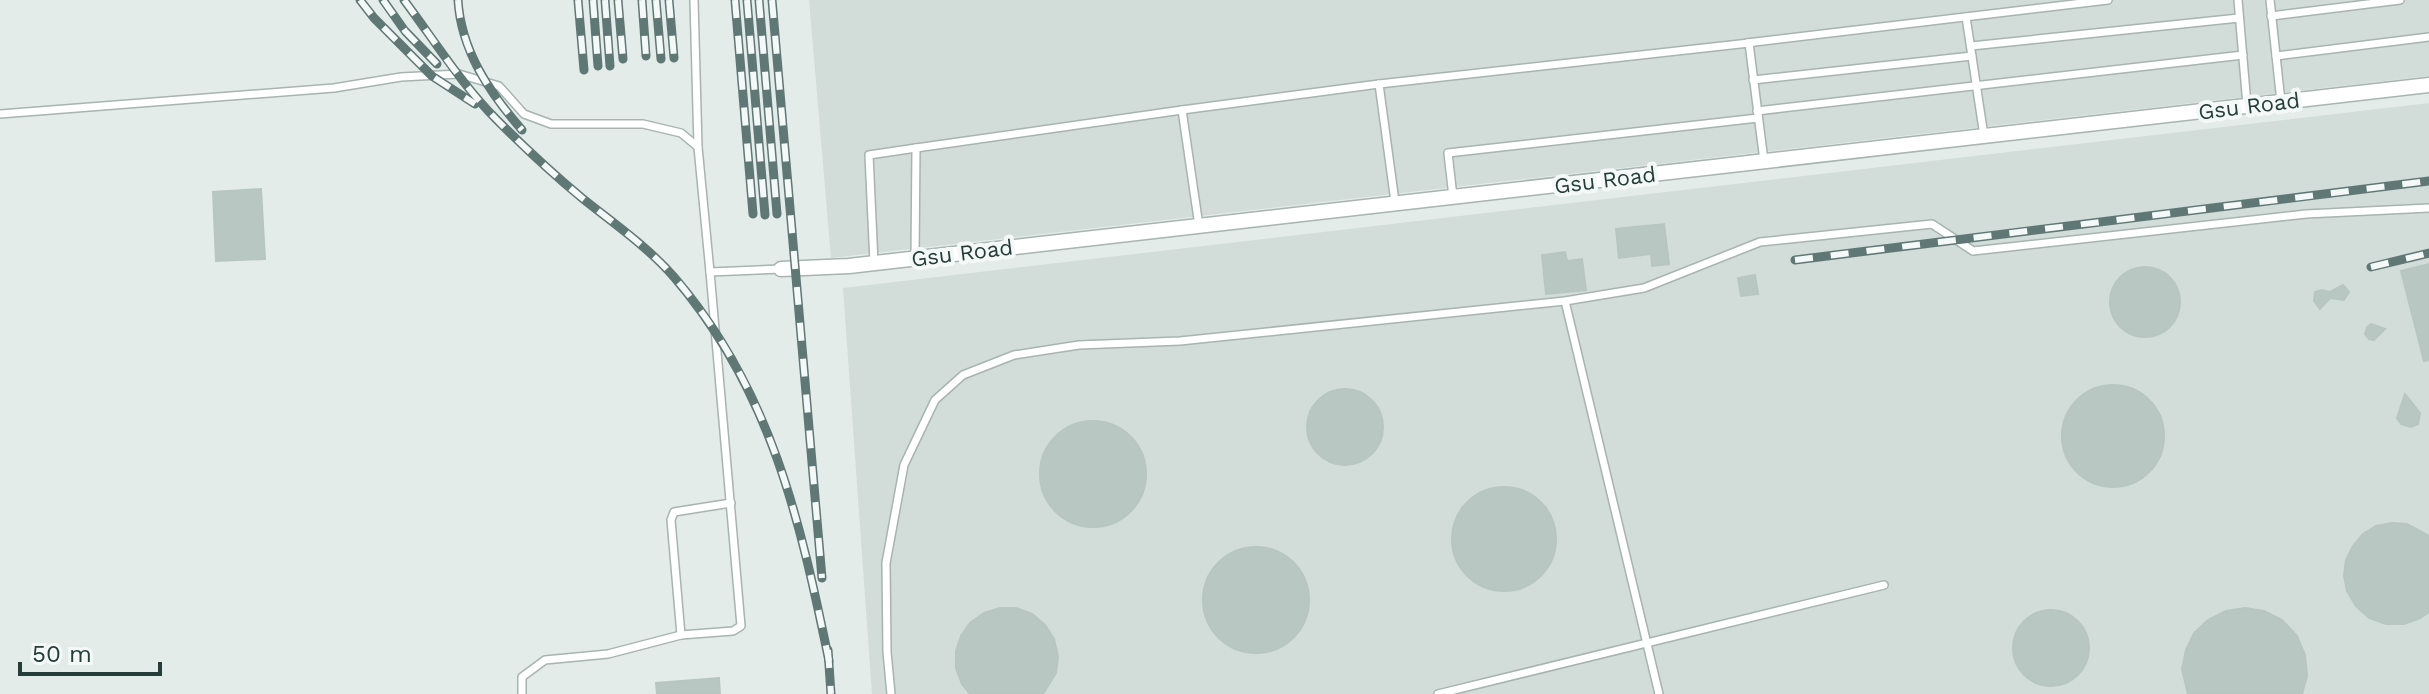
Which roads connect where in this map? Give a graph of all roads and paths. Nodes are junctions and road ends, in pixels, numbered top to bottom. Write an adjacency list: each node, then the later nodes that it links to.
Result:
1 (694, 0): 25 (lane)
2 (2108, 0): 7 (lane)
3 (2238, 0): 8 (lane)
4 (2270, 0): 6 (lane)
5 (2400, 0): 6 (lane)
6 (2271, 16): 14 (lane)
7 (1966, 17): 10 (lane); 11 (lane)
8 (2239, 18): 11 (lane); 12 (lane)
9 (2429, 37): 14 (lane)
10 (1747, 43): 15 (lane); 16 (lane)
11 (1971, 46): 13 (lane)
12 (2243, 55): 17 (lane); 20 (lane)
13 (1972, 56): 15 (lane); 17 (lane)
14 (2276, 56): 19 (lane)
15 (1753, 80): 23 (lane)
16 (1379, 84): 21 (lane); 29 (lane)
17 (1977, 85): 23 (lane); 24 (lane)
18 (2429, 85): 19 (street, Gsu Road)
19 (2281, 102): 20 (street, Gsu Road)
20 (2247, 106): 24 (street, Gsu Road)
21 (1182, 110): 26 (lane); 31 (lane)
22 (0, 114): 25 (lane)
23 (1757, 114): 27 (lane); 28 (lane)
24 (1984, 136): 27 (street, Gsu Road)
25 (698, 147): 35 (lane)
26 (916, 148): 32 (lane); 33 (lane)
27 (1764, 161): 28 (street, Gsu Road)
28 (1453, 197): 29 (street, Gsu Road)
29 (1395, 204): 31 (street, Gsu Road)
30 (2429, 208): 36 (lane)
31 (1199, 226): 32 (street, Gsu Road)
32 (915, 259): 33 (street, Gsu Road)
33 (874, 263): 34 (street, Gsu Road)
34 (781, 269): 35 (lane)
35 (710, 272): 37 (lane)
36 (1565, 301): 40 (lane); 42 (lane)
37 (731, 503): 39 (lane); 39 (lane)
38 (1884, 585): 40 (lane)
39 (681, 635): 41 (lane)
40 (1647, 643): 43 (lane); 44 (lane)
41 (522, 694)
42 (891, 694)
43 (1438, 694)
44 (1659, 694)

